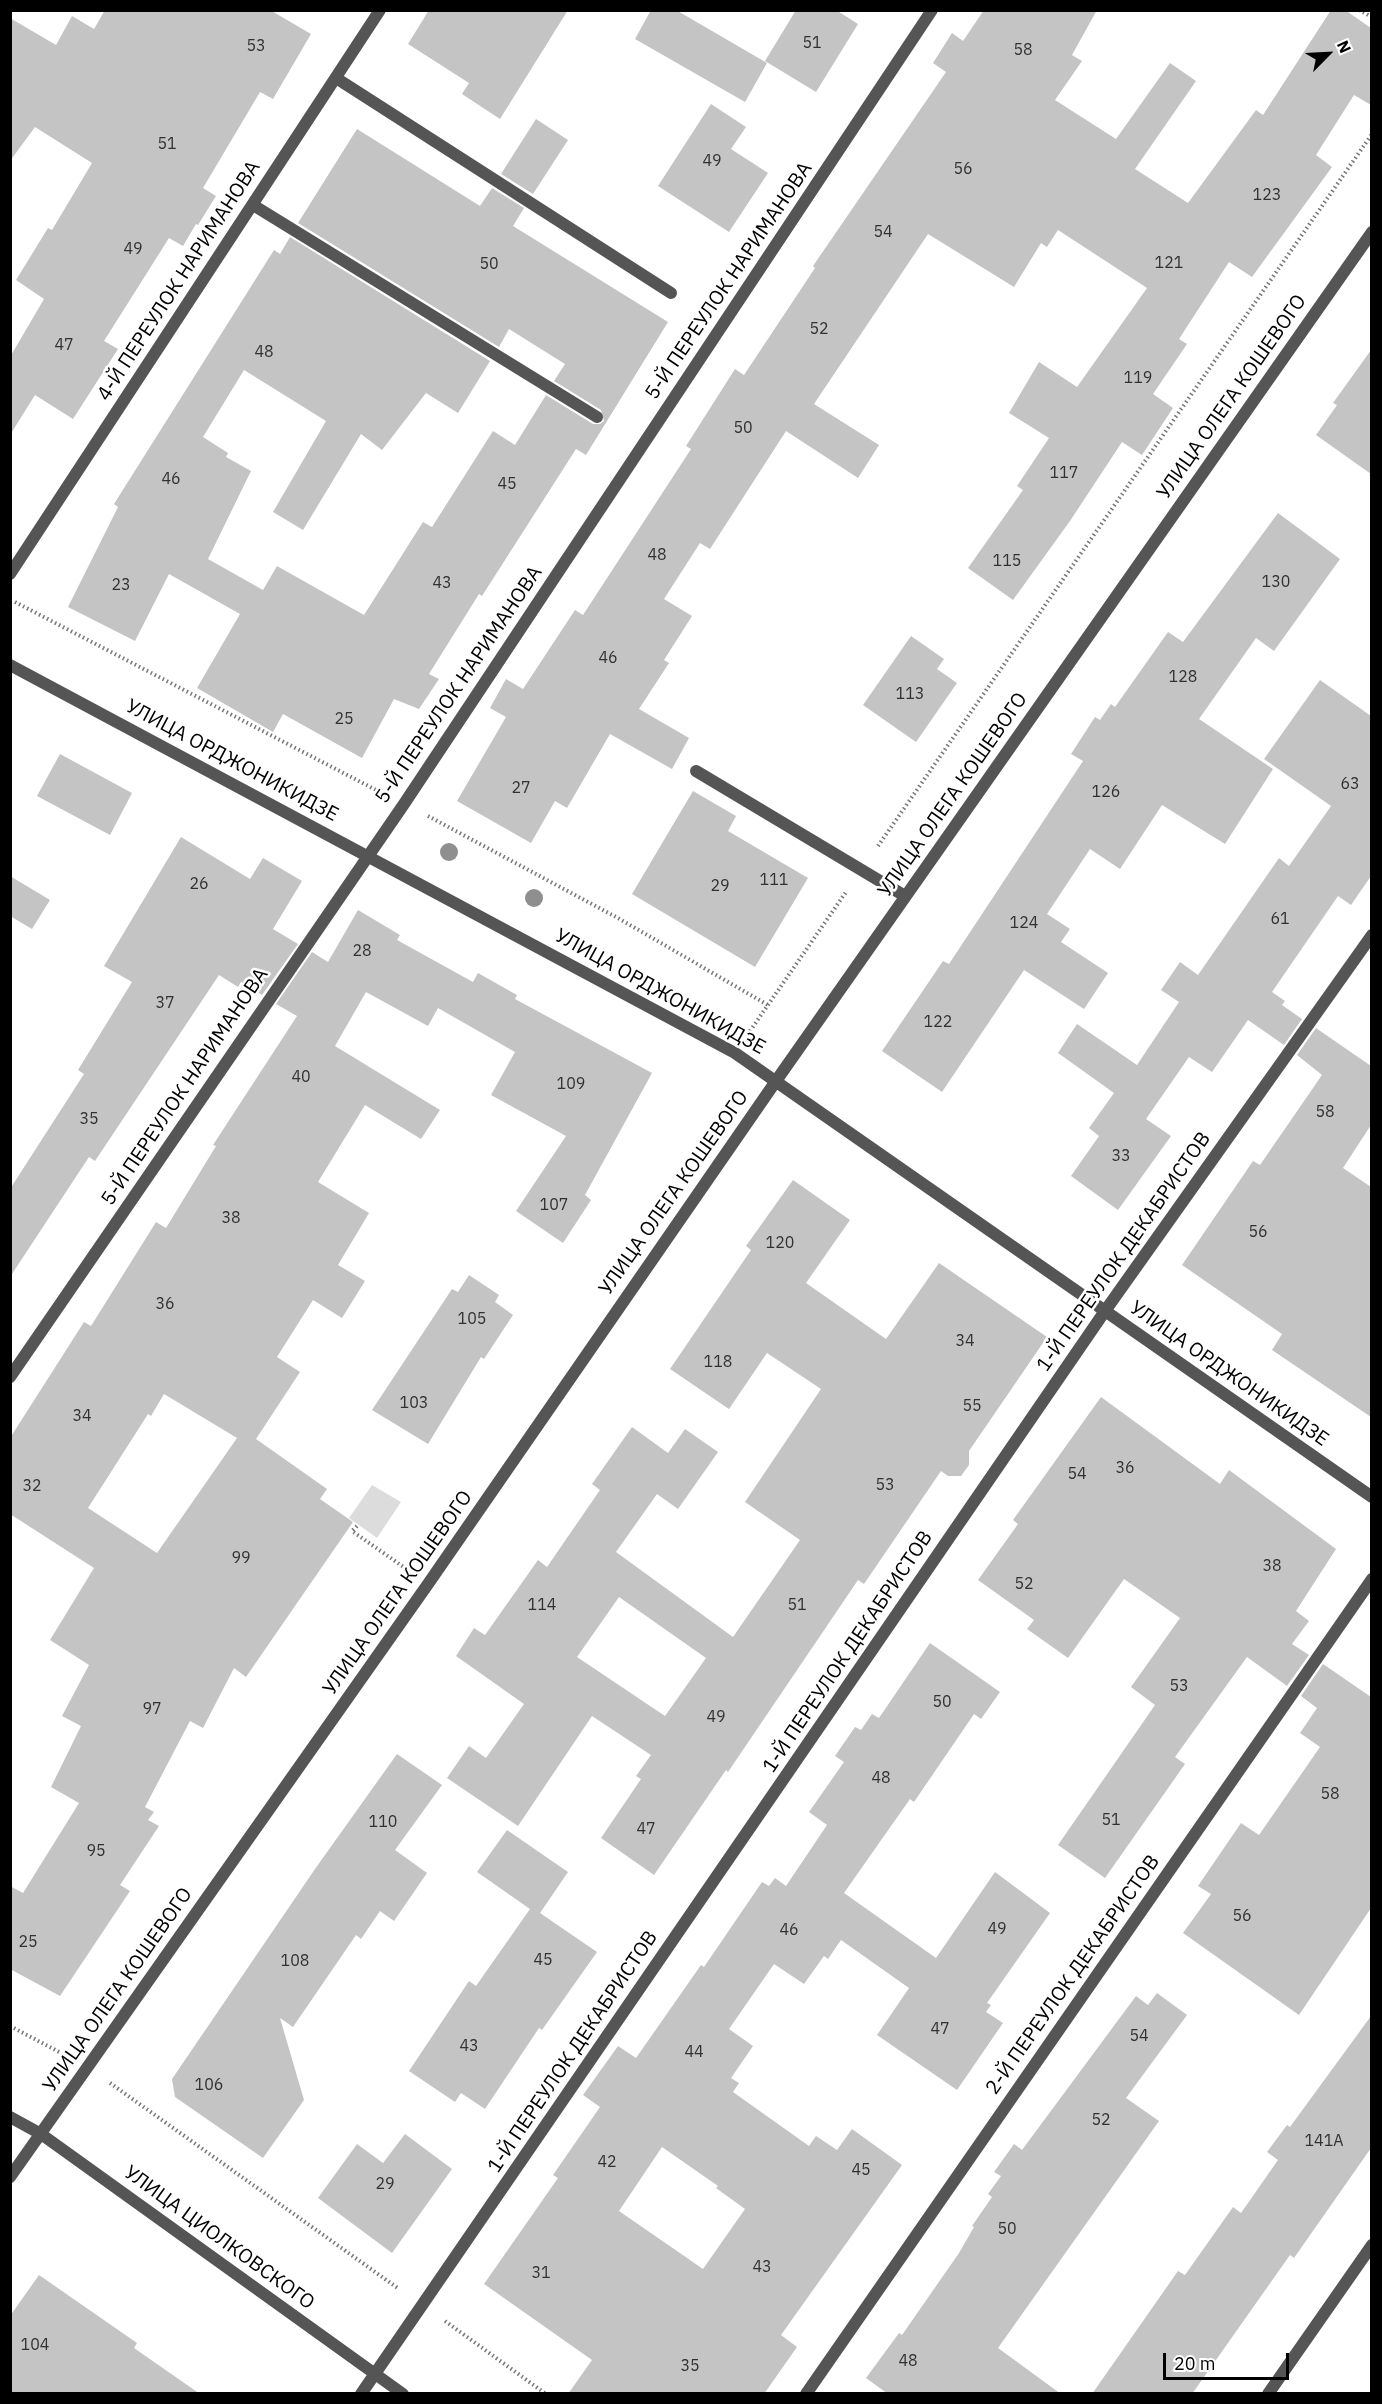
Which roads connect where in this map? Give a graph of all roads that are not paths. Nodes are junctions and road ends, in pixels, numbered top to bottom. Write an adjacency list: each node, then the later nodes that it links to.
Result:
1 (380, 10): 3 (street, 4-Й ПЕРЕУЛОК НАРИМАНОВА)
2 (932, 10): 11 (street, 5-Й ПЕРЕУЛОК НАРИМАНОВА)
3 (336, 78): 4 (street, 4-Й ПЕРЕУЛОК НАРИМАНОВА); 6 (street)
4 (253, 205): 7 (street); 8 (street, 4-Й ПЕРЕУЛОК НАРИМАНОВА)
5 (1371, 232): 12 (street, УЛИЦА ОЛЕГА КОШЕВОГО)
6 (671, 293)
7 (597, 417)
8 (10, 574)
9 (10, 665): 11 (street, УЛИЦА ОРДЖОНИКИДЗЕ)
10 (696, 771): 12 (street)
11 (368, 856): 14 (street, УЛИЦА ОРДЖОНИКИДЗЕ); 16 (street, 5-Й ПЕРЕУЛОК НАРИМАНОВА)
12 (905, 896): 14 (street, УЛИЦА ОЛЕГА КОШЕВОГО)
13 (1371, 935): 15 (street, 1-Й ПЕРЕУЛОК ДЕКАБРИСТОВ)
14 (776, 1081): 15 (street, УЛИЦА ОРДЖОНИКИДЗЕ); 20 (street, УЛИЦА ОЛЕГА КОШЕВОГО)
15 (1105, 1311): 17 (street, УЛИЦА ОРДЖОНИКИДЗЕ); 23 (street, 1-Й ПЕРЕУЛОК ДЕКАБРИСТОВ)
16 (10, 1377)
17 (1371, 1497)
18 (1371, 1578): 26 (street, 2-Й ПЕРЕУЛОК ДЕКАБРИСТОВ)
19 (10, 2117): 20 (street, УЛИЦА ЦИОЛКОВСКОГО)
20 (41, 2134): 21 (street, УЛИЦА ОЛЕГА КОШЕВОГО); 23 (street, УЛИЦА ЦИОЛКОВСКОГО)
21 (10, 2177)
22 (1371, 2245): 27 (street)
23 (375, 2374): 24 (street, 1-Й ПЕРЕУЛОК ДЕКАБРИСТОВ); 25 (street, УЛИЦА ЦИОЛКОВСКОГО)
24 (361, 2394)
25 (402, 2394)
26 (806, 2394)
27 (1268, 2394)

